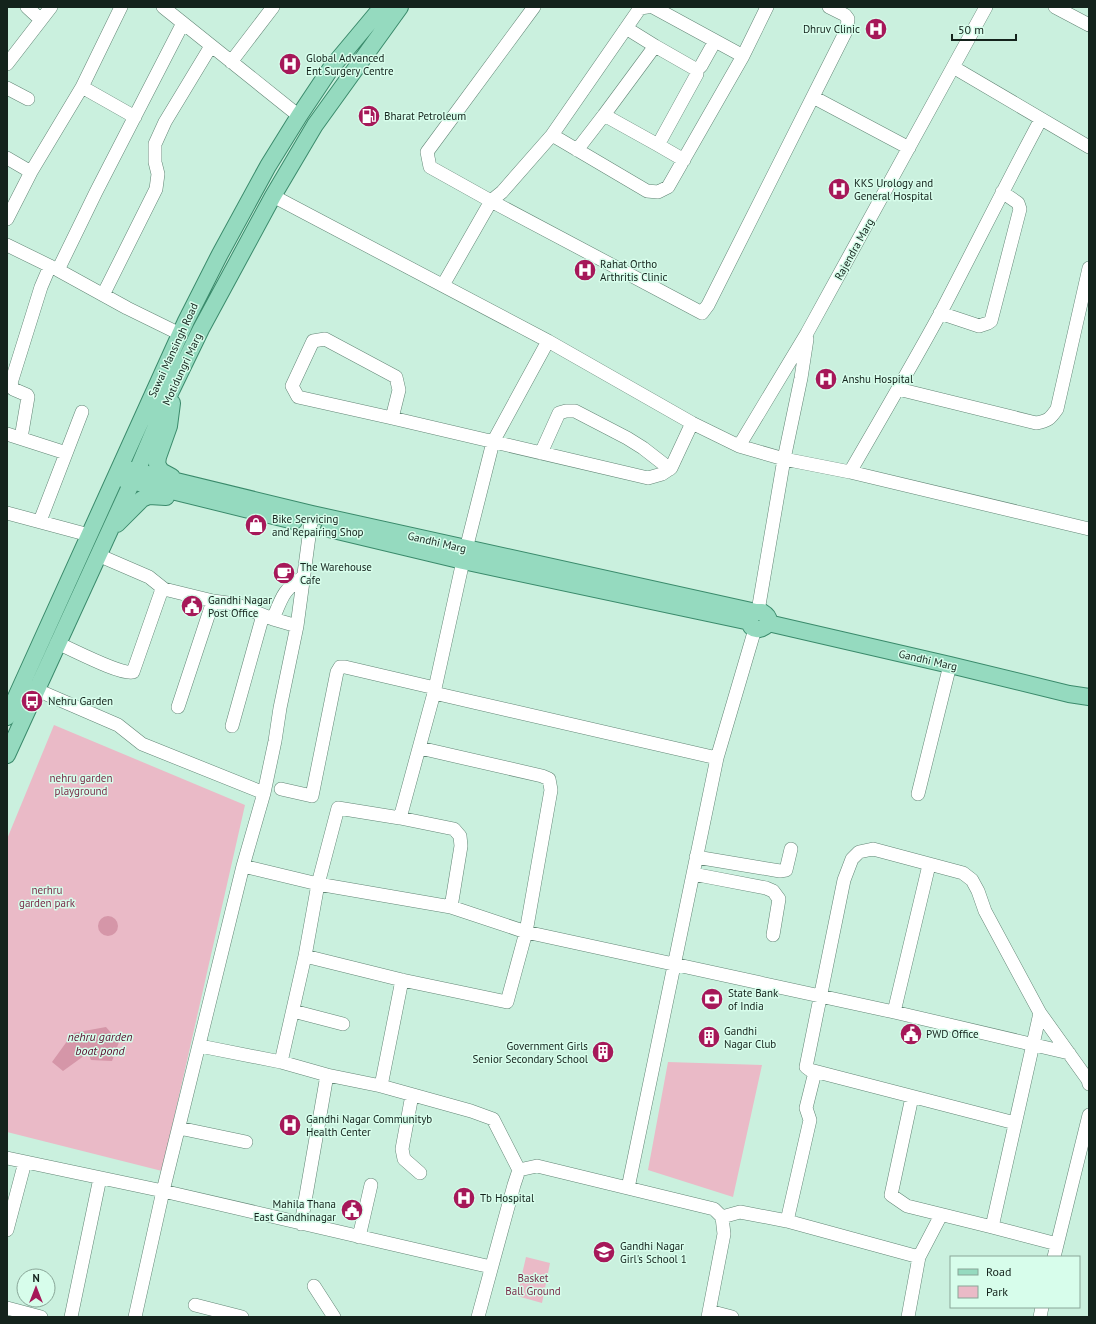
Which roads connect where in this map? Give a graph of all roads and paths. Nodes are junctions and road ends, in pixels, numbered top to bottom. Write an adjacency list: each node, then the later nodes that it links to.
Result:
1 (26, 7): 16 (street)
2 (51, 7): 16 (street)
3 (121, 7): 27 (street)
4 (164, 7): 15 (street)
5 (273, 7): 23 (street)
6 (382, 7): 32 (main road, Sawai Mansingh Road)
7 (400, 7): 44 (main road, Motidungri Marg)
8 (534, 7): 45 (street)
9 (647, 7): 18 (street)
10 (653, 7): 19 (street)
11 (767, 7): 22 (street)
12 (829, 7): 29 (street)
13 (986, 7): 25 (street, Rajendra Marg)
14 (1055, 7): 17 (street)
15 (181, 16): 20 (street); 33 (street)
16 (41, 20): 24 (street)
17 (1089, 26)
18 (626, 28): 21 (street); 35 (street)
19 (716, 41): 22 (street); 26 (street)
20 (211, 46): 23 (street); 51 (street)
21 (655, 46): 26 (street); 31 (street)
22 (743, 56): 41 (street)
23 (231, 62): 32 (street)
24 (7, 64)
25 (953, 67): 34 (street); 38 (street, Rajendra Marg)
26 (697, 70): 36 (street)
27 (82, 87): 33 (street); 42 (street)
28 (7, 88): 30 (street)
29 (813, 97): 38 (street); 45 (street)
30 (28, 99)
31 (604, 114): 36 (street); 39 (street)
32 (299, 116): 54 (main road, Sawai Mansingh Road)
33 (135, 117): 48 (street)
34 (1041, 119): 37 (street); 43 (street)
35 (552, 134): 39 (street); 45 (street)
36 (658, 145): 41 (street)
37 (1089, 147)
38 (909, 148): 53 (street, Rajendra Marg)
39 (577, 150): 41 (street)
40 (7, 158): 42 (street)
41 (684, 160)
42 (31, 172): 46 (street)
43 (1002, 192): 52 (street); 52 (street)
44 (273, 196): 50 (street); 57 (main road, Motidungri Marg)
45 (491, 201): 50 (street)
46 (7, 219)
47 (7, 245): 48 (street)
48 (54, 268): 51 (street); 62 (street)
49 (1089, 268): 56 (street)
50 (442, 285): 55 (street)
51 (104, 295): 54 (street)
52 (940, 313): 56 (street)
53 (808, 333): 64 (street, Rajendra Marg); 67 (street)
54 (180, 334): 69 (main road, Sawai Mansingh Road)
55 (548, 341): 60 (street); 63 (street)
56 (898, 389): 70 (street)
57 (171, 391): 71 (main road, Motidungri Marg); 72 (main road)
58 (82, 412): 65 (street)
59 (392, 418): 59 (street); 63 (street)
60 (692, 423): 64 (street); 68 (street)
61 (7, 434): 62 (street)
62 (22, 438): 65 (street)
63 (493, 442): 66 (street); 81 (street)
64 (739, 446): 67 (street)
65 (66, 453): 76 (street)
66 (541, 453): 68 (street); 68 (street)
67 (784, 459): 70 (street); 86 (street)
68 (670, 469)
69 (118, 472): 71 (main road); 79 (main road, Sawai Mansingh Road)
70 (850, 472): 77 (street)
71 (134, 476): 72 (main road); 73 (main road); 78 (main road, Motidungri Marg)
72 (181, 482): 75 (main road)
73 (214, 502): 75 (main road); 78 (main road)
74 (7, 513): 76 (street)
75 (312, 520): 81 (main road, Gandhi Marg); 82 (street)
76 (40, 521): 79 (street)
77 (1089, 529)
78 (109, 532): 80 (main road, Motidungri Marg)
79 (89, 534): 94 (main road, Sawai Mansingh Road)
80 (98, 555): 83 (street); 88 (main road, Motidungri Marg)
81 (465, 555): 86 (main road, Gandhi Marg); 91 (street)
82 (303, 577): 85 (street); 87 (street)
83 (164, 589): 84 (street); 88 (street)
84 (213, 601): 85 (street); 93 (street)
85 (268, 617): 87 (street); 95 (street)
86 (757, 620): 89 (main road, Gandhi Marg); 98 (street)
87 (297, 626): 100 (street)
88 (58, 643): 90 (main road, Motidungri Marg)
89 (950, 665): 92 (main road, Gandhi Marg); 101 (street)
90 (37, 690): 97 (main road, Motidungri Marg); 100 (street)
91 (434, 690): 96 (street); 98 (street); 99 (street)
92 (1089, 697)
93 (178, 707)
94 (8, 713)
95 (232, 726)
96 (420, 748): 102 (street); 110 (street)
97 (7, 755)
98 (717, 758): 104 (street)
99 (281, 790)
100 (264, 793): 106 (street)
101 (918, 794)
102 (400, 818): 108 (street); 109 (street)
103 (791, 849): 104 (street)
104 (696, 857): 107 (street)
105 (929, 865): 115 (street); 117 (street); 118 (street)
106 (243, 866): 108 (street); 121 (street)
107 (693, 874): 111 (street); 113 (street)
108 (318, 884): 109 (street); 112 (street)
109 (451, 907): 110 (street)
110 (526, 932): 113 (street); 114 (street)
111 (773, 935)
112 (305, 956): 114 (street); 116 (street)
113 (674, 965): 115 (street); 140 (street)
114 (402, 980): 127 (street)
115 (820, 995): 117 (street); 124 (street)
116 (293, 1011): 119 (street); 123 (street)
117 (894, 1012): 120 (street)
118 (1040, 1013): 120 (street); 122 (street)
119 (343, 1024)
120 (1032, 1045): 122 (street); 131 (street)
121 (200, 1046): 123 (street); 132 (street)
122 (1069, 1053): 126 (street)
123 (281, 1062): 125 (street)
124 (815, 1072): 129 (street); 144 (street)
125 (327, 1075): 127 (street); 145 (street)
126 (1089, 1084)
127 (380, 1086): 128 (street)
128 (412, 1095): 136 (street); 137 (street)
129 (912, 1097): 131 (street); 142 (street)
130 (1089, 1115): 149 (street)
131 (1015, 1122): 146 (street)
132 (179, 1128): 133 (street); 141 (street)
133 (246, 1142)
134 (7, 1158): 135 (street)
135 (25, 1162): 138 (street); 147 (street)
136 (519, 1170): 140 (street); 152 (street)
137 (420, 1173)
138 (100, 1178): 141 (street); 158 (street)
139 (371, 1185): 148 (street)
140 (628, 1188): 143 (street)
141 (163, 1191): 145 (street); 159 (street)
142 (941, 1215): 146 (street); 151 (street)
143 (722, 1217): 144 (street); 156 (street)
144 (787, 1221): 151 (street)
145 (301, 1224): 148 (street)
146 (992, 1227): 149 (street)
147 (7, 1230)
148 (360, 1237): 152 (street)
149 (1057, 1244): 150 (street)
150 (1054, 1256)
151 (919, 1257): 164 (street)
152 (491, 1267): 162 (street)
153 (314, 1286): 161 (street)
154 (195, 1305): 160 (street)
155 (7, 1308): 157 (street)
156 (709, 1314): 163 (street)
157 (40, 1317)
158 (71, 1317)
159 (135, 1317)
160 (242, 1317)
161 (334, 1317)
162 (478, 1317)
163 (732, 1317)
164 (908, 1317)

